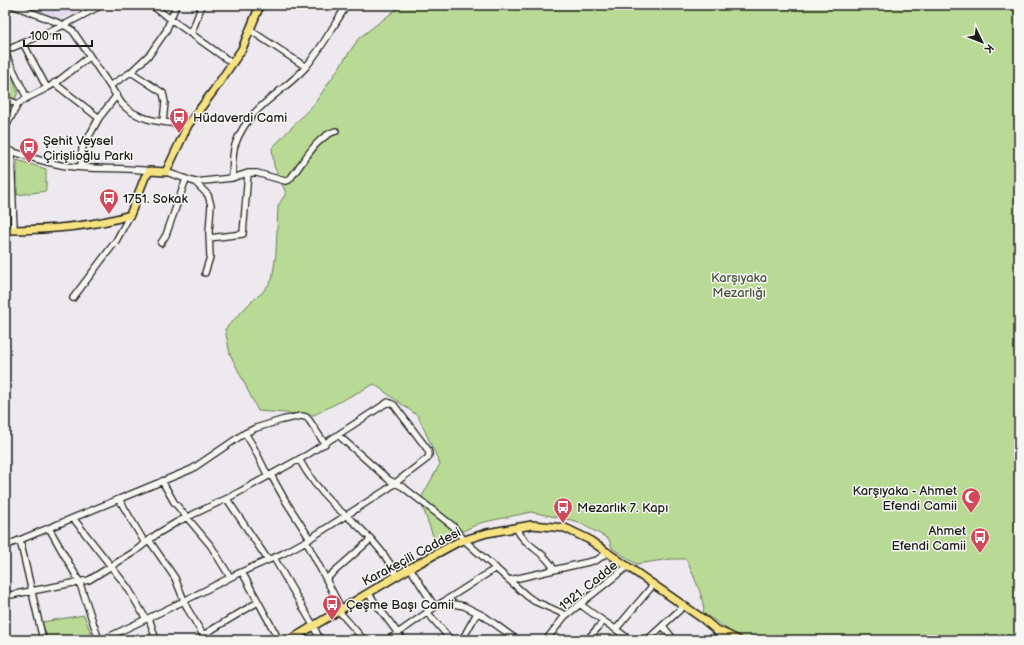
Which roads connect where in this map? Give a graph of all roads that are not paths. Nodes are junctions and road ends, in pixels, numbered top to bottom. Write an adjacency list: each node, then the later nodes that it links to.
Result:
1 (12, 5): 10 (street)
2 (31, 5): 10 (street)
3 (102, 5): 12 (street)
4 (151, 5): 11 (street)
5 (176, 5): 11 (street)
6 (202, 5): 14 (street)
7 (260, 5): 13 (main road)
8 (338, 5): 9 (street)
9 (346, 6): 19 (street)
10 (31, 12): 12 (street)
11 (170, 18): 14 (street); 20 (street)
12 (64, 25): 15 (street); 17 (street)
13 (250, 30): 18 (main road); 19 (street)
14 (191, 34): 18 (street)
15 (23, 43): 16 (street); 23 (street)
16 (5, 52): 25 (street)
17 (89, 57): 21 (street); 22 (street)
18 (232, 63): 30 (main road)
19 (306, 67): 39 (street)
20 (131, 72): 22 (street); 29 (street)
21 (54, 83): 23 (street); 28 (street)
22 (110, 86): 24 (street)
23 (47, 88): 25 (street)
24 (117, 95): 28 (street); 29 (street)
25 (27, 98): 27 (street)
26 (5, 99): 27 (street)
27 (18, 104): 31 (street)
28 (98, 118): 35 (street)
29 (163, 122): 30 (street)
30 (188, 125): 37 (main road)
31 (5, 128)
32 (336, 131): 38 (street)
33 (5, 149): 34 (street)
34 (11, 151): 35 (street); 42 (street)
35 (81, 167): 36 (street)
36 (150, 171): 37 (main road); 44 (main road)
37 (166, 172): 40 (street)
38 (248, 173): 39 (street); 47 (street)
39 (232, 178): 43 (street)
40 (186, 179): 43 (street); 48 (street)
41 (5, 182): 42 (street)
42 (12, 182): 46 (street)
43 (195, 182): 47 (street)
44 (130, 215): 46 (main road); 50 (street)
45 (5, 230): 46 (main road)
46 (14, 230)
47 (209, 238): 49 (street)
48 (161, 243)
49 (205, 273)
50 (72, 298)
51 (245, 433): 53 (street); 55 (street); 56 (street)
52 (338, 435): 53 (street); 57 (street); 57 (street)
53 (325, 444): 54 (street)
54 (299, 459): 55 (street); 60 (street)
55 (269, 476): 59 (street); 66 (street)
56 (162, 481): 58 (street); 61 (street)
57 (397, 483): 60 (street); 68 (street)
58 (119, 499): 62 (street); 69 (street)
59 (227, 499): 61 (street); 73 (street)
60 (346, 516): 66 (street); 67 (street)
61 (187, 517): 69 (street); 81 (street)
62 (73, 518): 64 (street); 75 (street)
63 (516, 527): 68 (main road, Karakeçili Caddesi); 71 (main road, Karakeçili Caddesi); 78 (street)
64 (49, 528): 65 (street); 84 (street)
65 (20, 540): 70 (street); 86 (street)
66 (308, 540): 72 (street); 82 (street)
67 (370, 540): 80 (street); 82 (street)
68 (464, 540): 76 (main road, Karakeçili Caddesi); 77 (street)
69 (147, 542): 75 (street); 89 (street)
70 (5, 546)
71 (608, 552): 74 (main road, Karakeçili Caddesi); 78 (street)
72 (274, 558): 73 (street); 101 (street)
73 (268, 560): 79 (street)
74 (628, 566): 85 (main road, Karakeçili Caddesi); 92 (street, 1921. Cadde)
75 (110, 567): 84 (street); 99 (street)
76 (410, 568): 80 (main road, Karakeçili Caddesi); 94 (street)
77 (496, 568): 83 (street); 91 (street)
78 (554, 570): 83 (street)
79 (242, 572): 81 (street); 90 (street)
80 (397, 576): 87 (main road, Karakeçili Caddesi)
81 (230, 577): 89 (street)
82 (326, 579): 95 (street)
83 (510, 580): 98 (street)
84 (79, 581): 86 (street); 108 (street)
85 (654, 584): 93 (main road, Karakeçili Caddesi); 103 (street)
86 (31, 591): 88 (street); 107 (street)
87 (368, 592): 95 (main road, Karakeçili Caddesi); 105 (street)
88 (5, 596)
89 (184, 601): 99 (street); 106 (street)
90 (258, 602): 106 (street); 111 (street)
91 (443, 602): 94 (street); 97 (street)
92 (580, 604): 98 (street, 1921. Cadde); 100 (street)
93 (684, 606): 102 (street); 104 (main road, Karakeçili Caddesi)
94 (435, 607): 96 (street)
95 (340, 609): 101 (main road, Karakeçili Caddesi); 114 (street)
96 (427, 612): 105 (street); 117 (street)
97 (477, 613): 118 (street); 119 (street)
98 (566, 615): 120 (street, 1921. Cadde)
99 (148, 619): 109 (street); 110 (street)
100 (603, 622): 103 (street); 121 (street)
101 (313, 625): 112 (main road, Karakeçili Caddesi); 113 (street)
102 (663, 626): 123 (street); 124 (street)
103 (616, 629): 122 (street)
104 (715, 629): 125 (street); 126 (main road, Karakeçili Caddesi)
105 (398, 633): 115 (street); 116 (street)
106 (204, 637)
107 (43, 640)
108 (99, 640)
109 (102, 640)
110 (156, 640)
111 (279, 640)
112 (290, 640)
113 (320, 640)
114 (364, 640)
115 (388, 640)
116 (403, 640)
117 (451, 640)
118 (462, 640)
119 (517, 640)
120 (546, 640)
121 (587, 640)
122 (630, 640)
123 (647, 640)
124 (674, 640)
125 (721, 640)
126 (738, 640)

